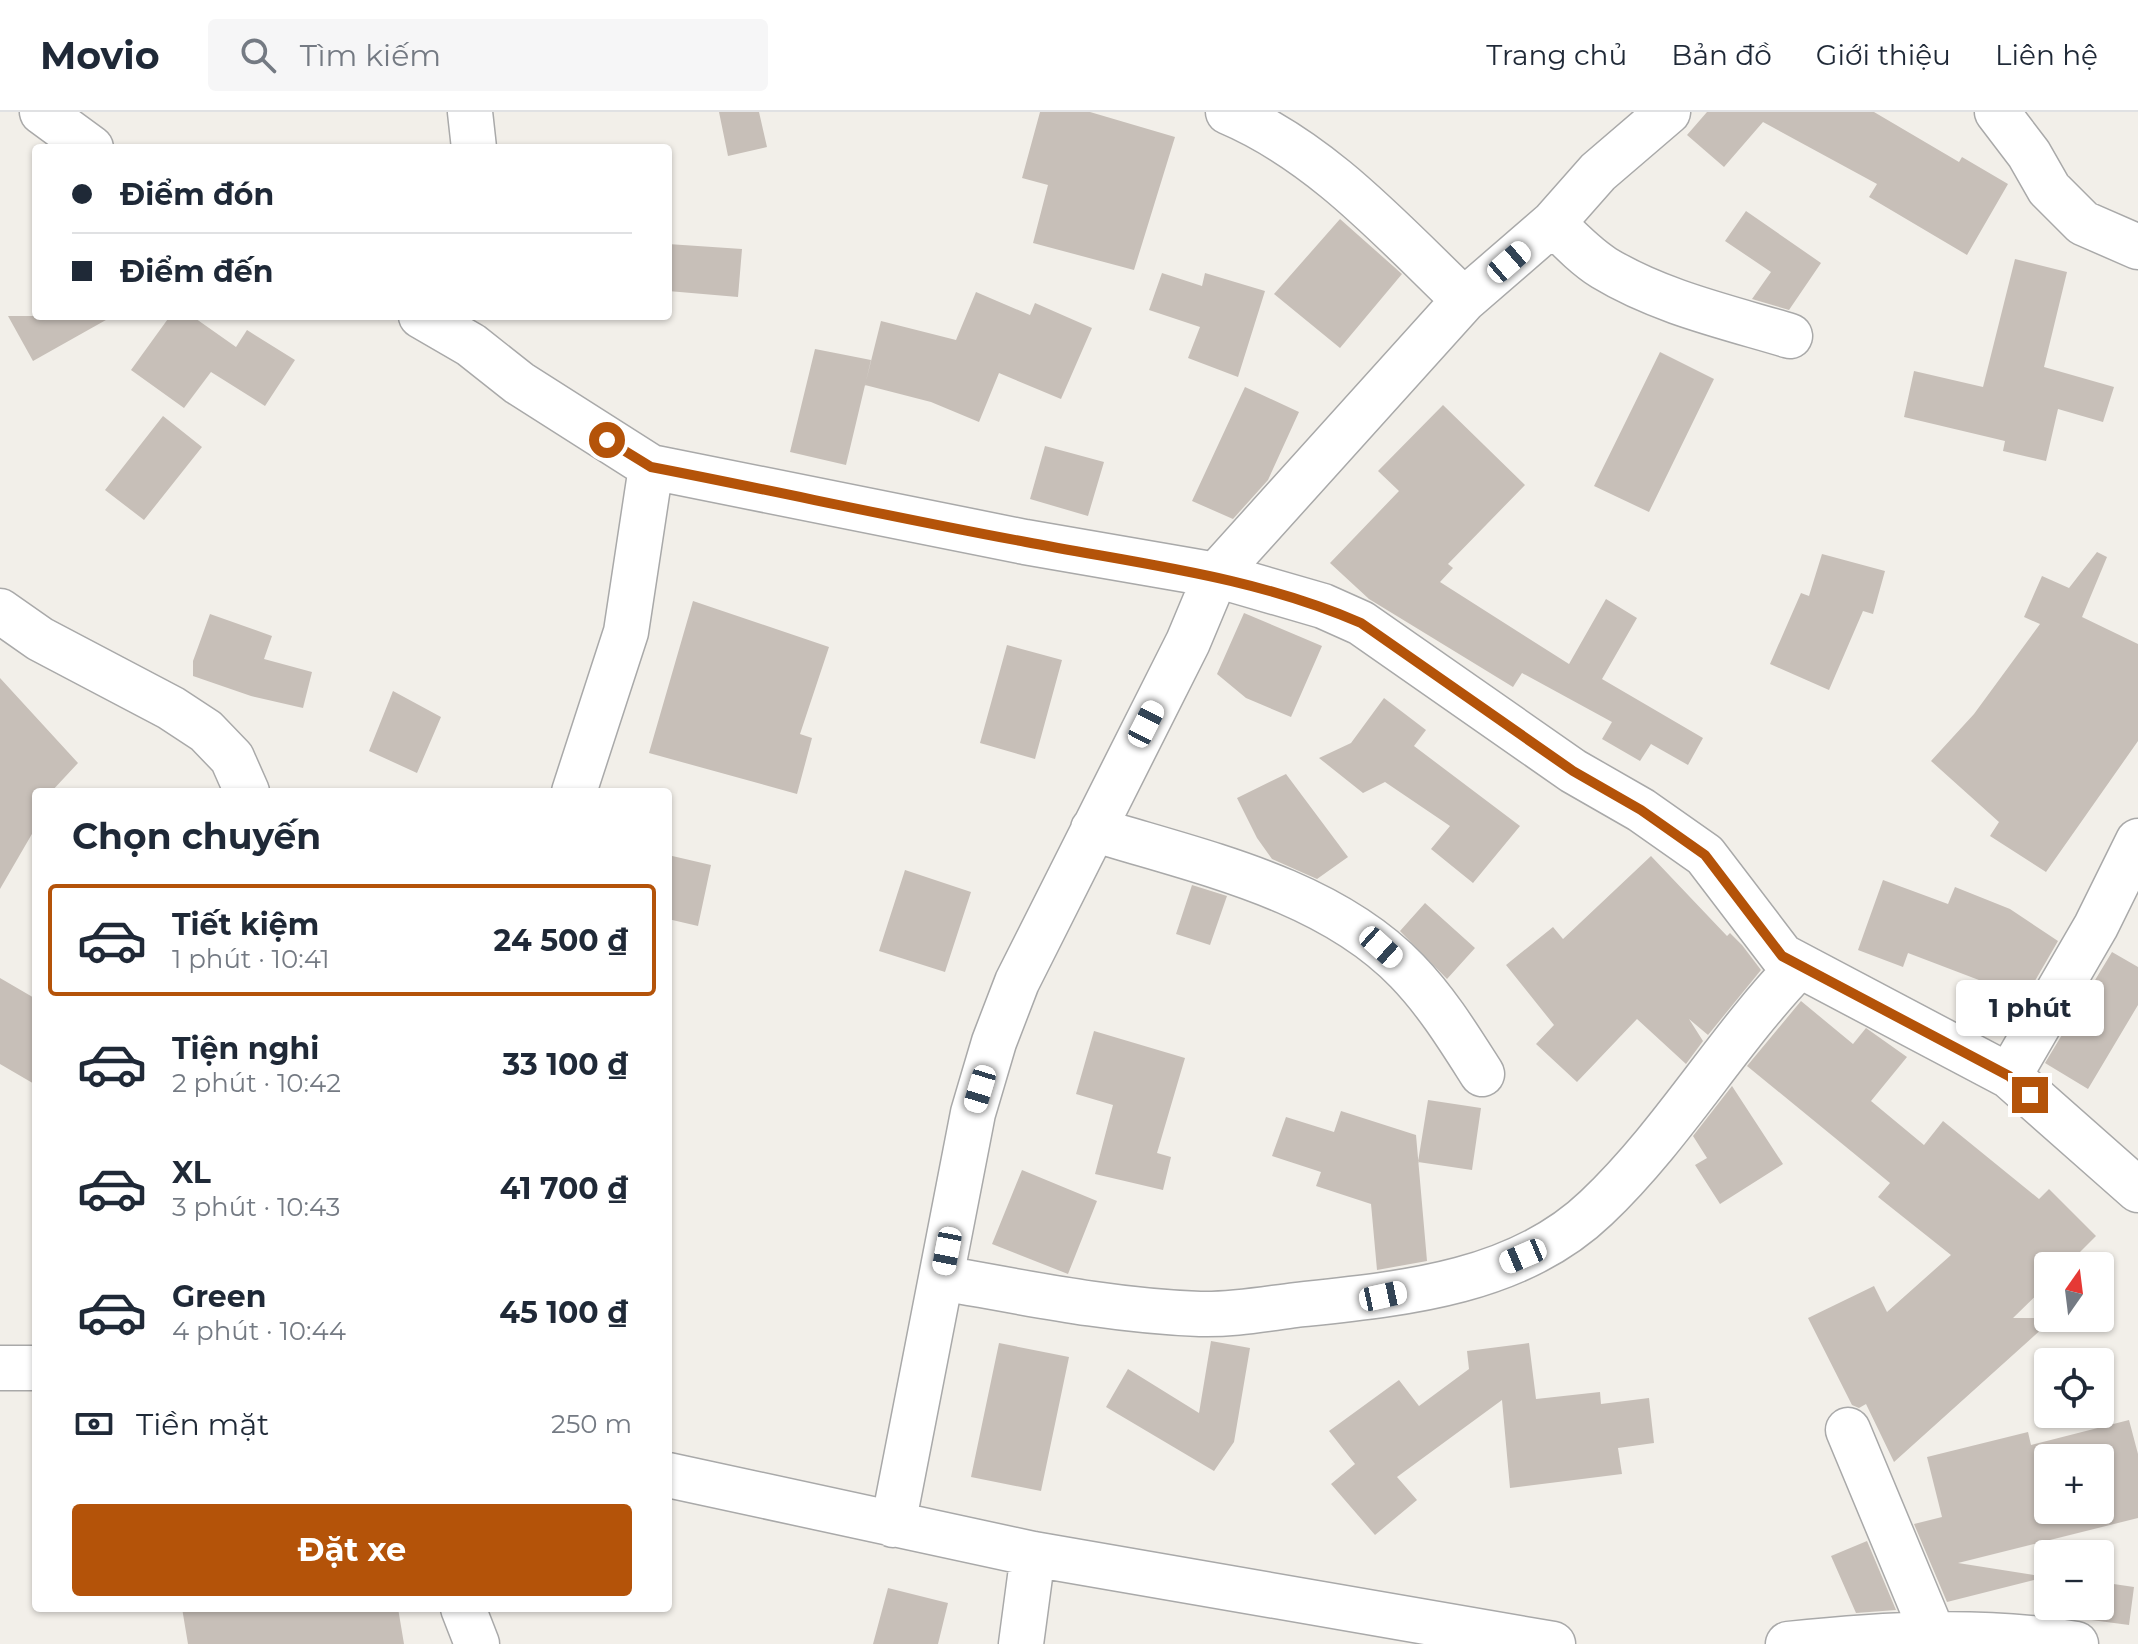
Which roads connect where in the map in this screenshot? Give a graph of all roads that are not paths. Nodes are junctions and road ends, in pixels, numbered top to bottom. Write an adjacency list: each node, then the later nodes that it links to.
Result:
1 (42, 112): 6 (street)
2 (470, 112): 7 (street)
3 (1228, 112): 10 (street)
4 (1668, 112): 8 (street)
5 (1997, 112): 9 (street)
6 (86, 144)
7 (474, 144)
8 (1553, 223): 10 (street); 13 (street)
9 (2138, 247)
10 (1464, 300): 15 (street)
11 (436, 320): 12 (street)
12 (472, 330): 14 (street)
13 (1790, 336)
14 (651, 467): 15 (street); 18 (street)
15 (1216, 575): 19 (street); 21 (street)
16 (0, 611): 17 (street)
17 (245, 788)
18 (575, 788)
19 (1093, 829): 22 (street); 25 (street)
20 (2138, 841): 23 (street)
21 (1798, 967): 23 (street); 25 (street)
22 (1482, 1074)
23 (2009, 1076): 24 (street)
24 (2138, 1190)
25 (942, 1278): 30 (street)
26 (0, 1368): 27 (street)
27 (32, 1368)
28 (1848, 1430): 33 (street)
29 (672, 1476): 30 (street)
30 (893, 1525): 31 (street)
31 (1033, 1554): 35 (street); 36 (street)
32 (465, 1612): 34 (street)
33 (1933, 1634): 37 (street); 38 (street)
34 (477, 1644)
35 (1021, 1644)
36 (1553, 1644)
37 (1788, 1644)
38 (2076, 1644)

